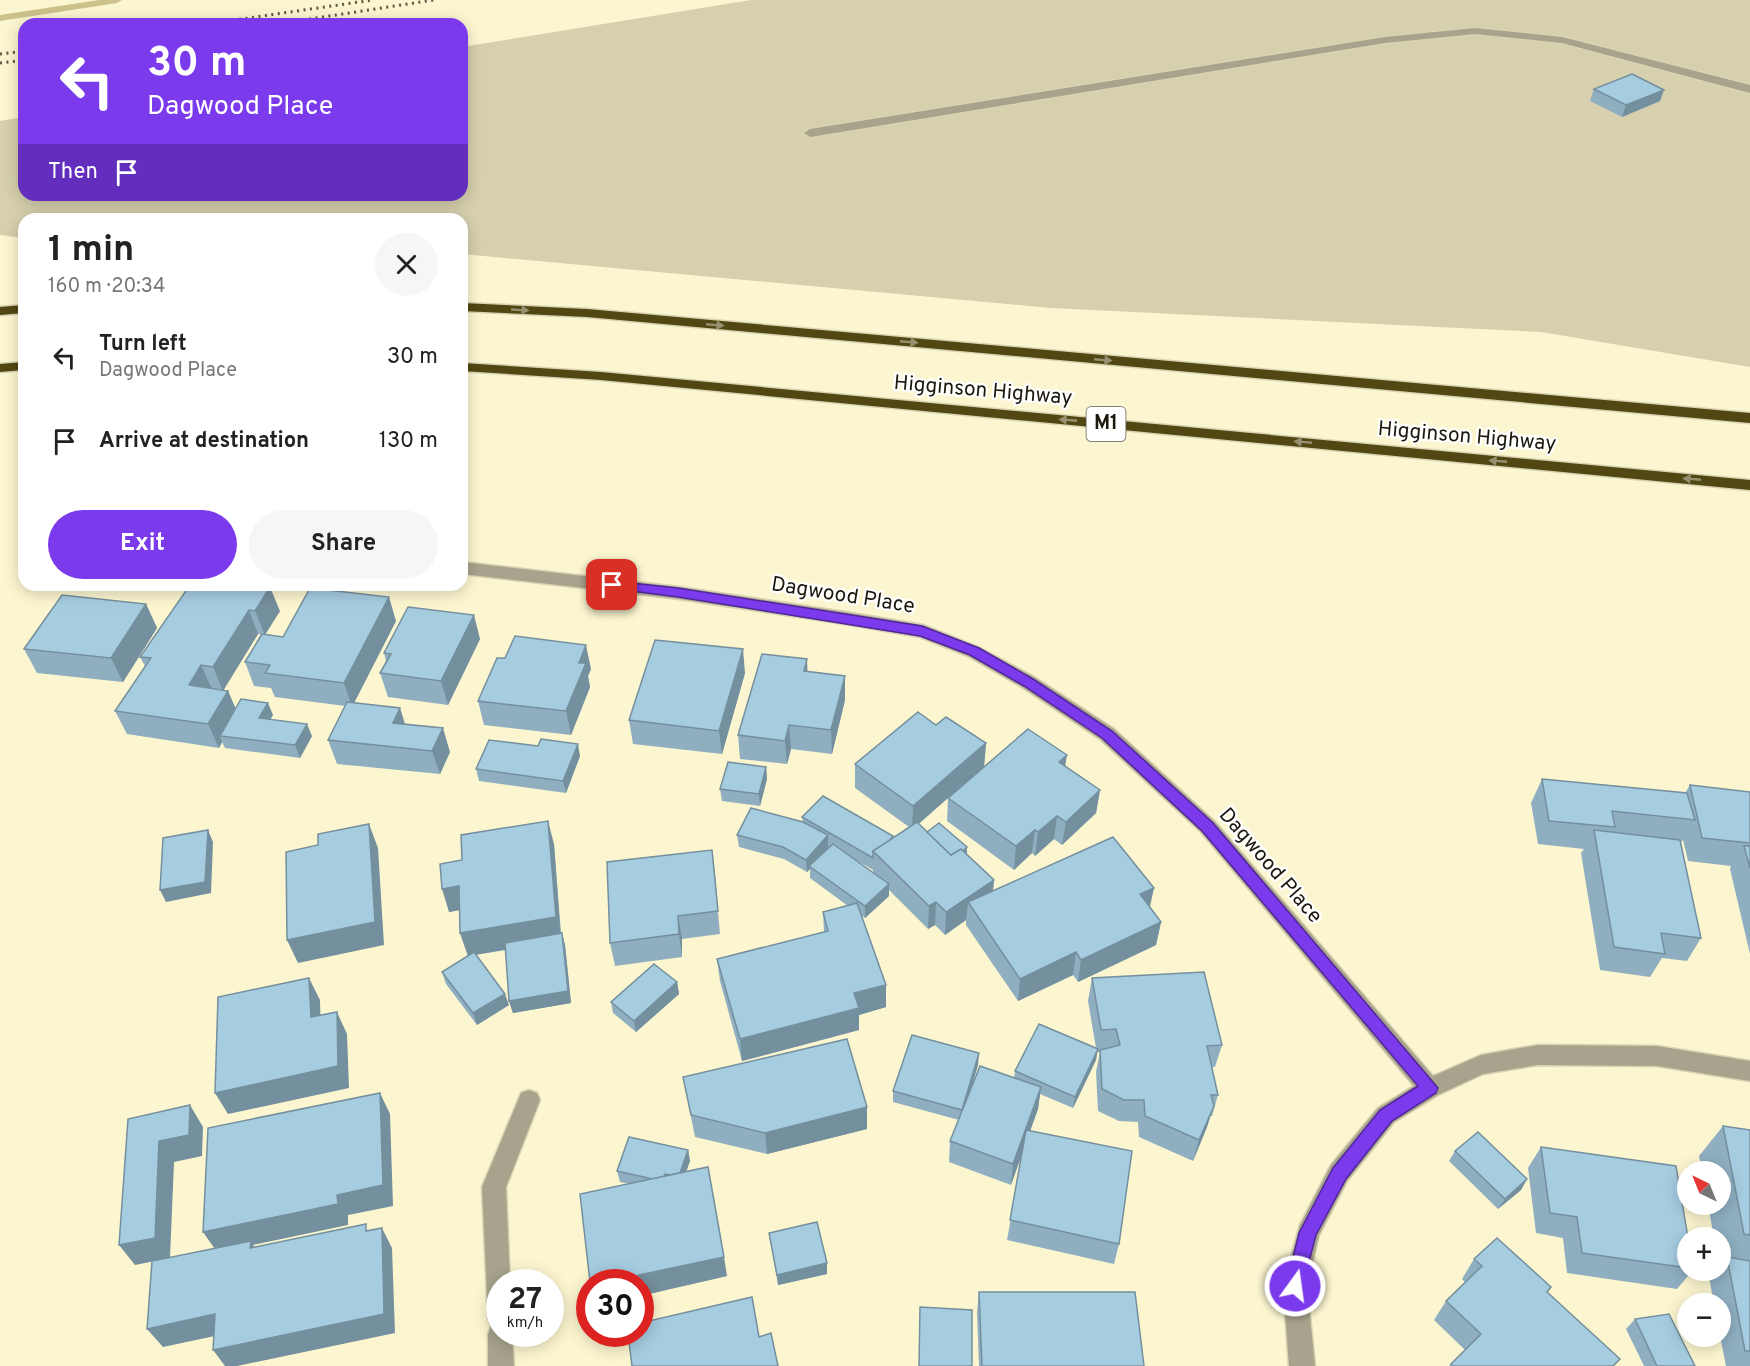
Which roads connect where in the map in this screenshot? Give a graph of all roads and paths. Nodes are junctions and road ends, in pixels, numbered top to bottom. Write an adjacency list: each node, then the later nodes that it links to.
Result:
1 (1750, 89): 2 (street)
2 (810, 133)
3 (468, 307): 9 (highway, Higginson Highway, one-way to 9)
4 (18, 310): 5 (highway)
5 (0, 311)
6 (18, 366): 8 (highway)
7 (468, 367): 10 (highway, Higginson Highway / M1, one-way to 7)
8 (0, 368)
9 (1750, 418)
10 (1750, 485)
11 (468, 569): 13 (street, Dagwood Place)
12 (1750, 1071): 13 (street)
13 (1430, 1088): 18 (street)
14 (529, 1100): 15 (street)
15 (498, 1269)
16 (500, 1347): 17 (street)
17 (501, 1366)
18 (1302, 1366)

